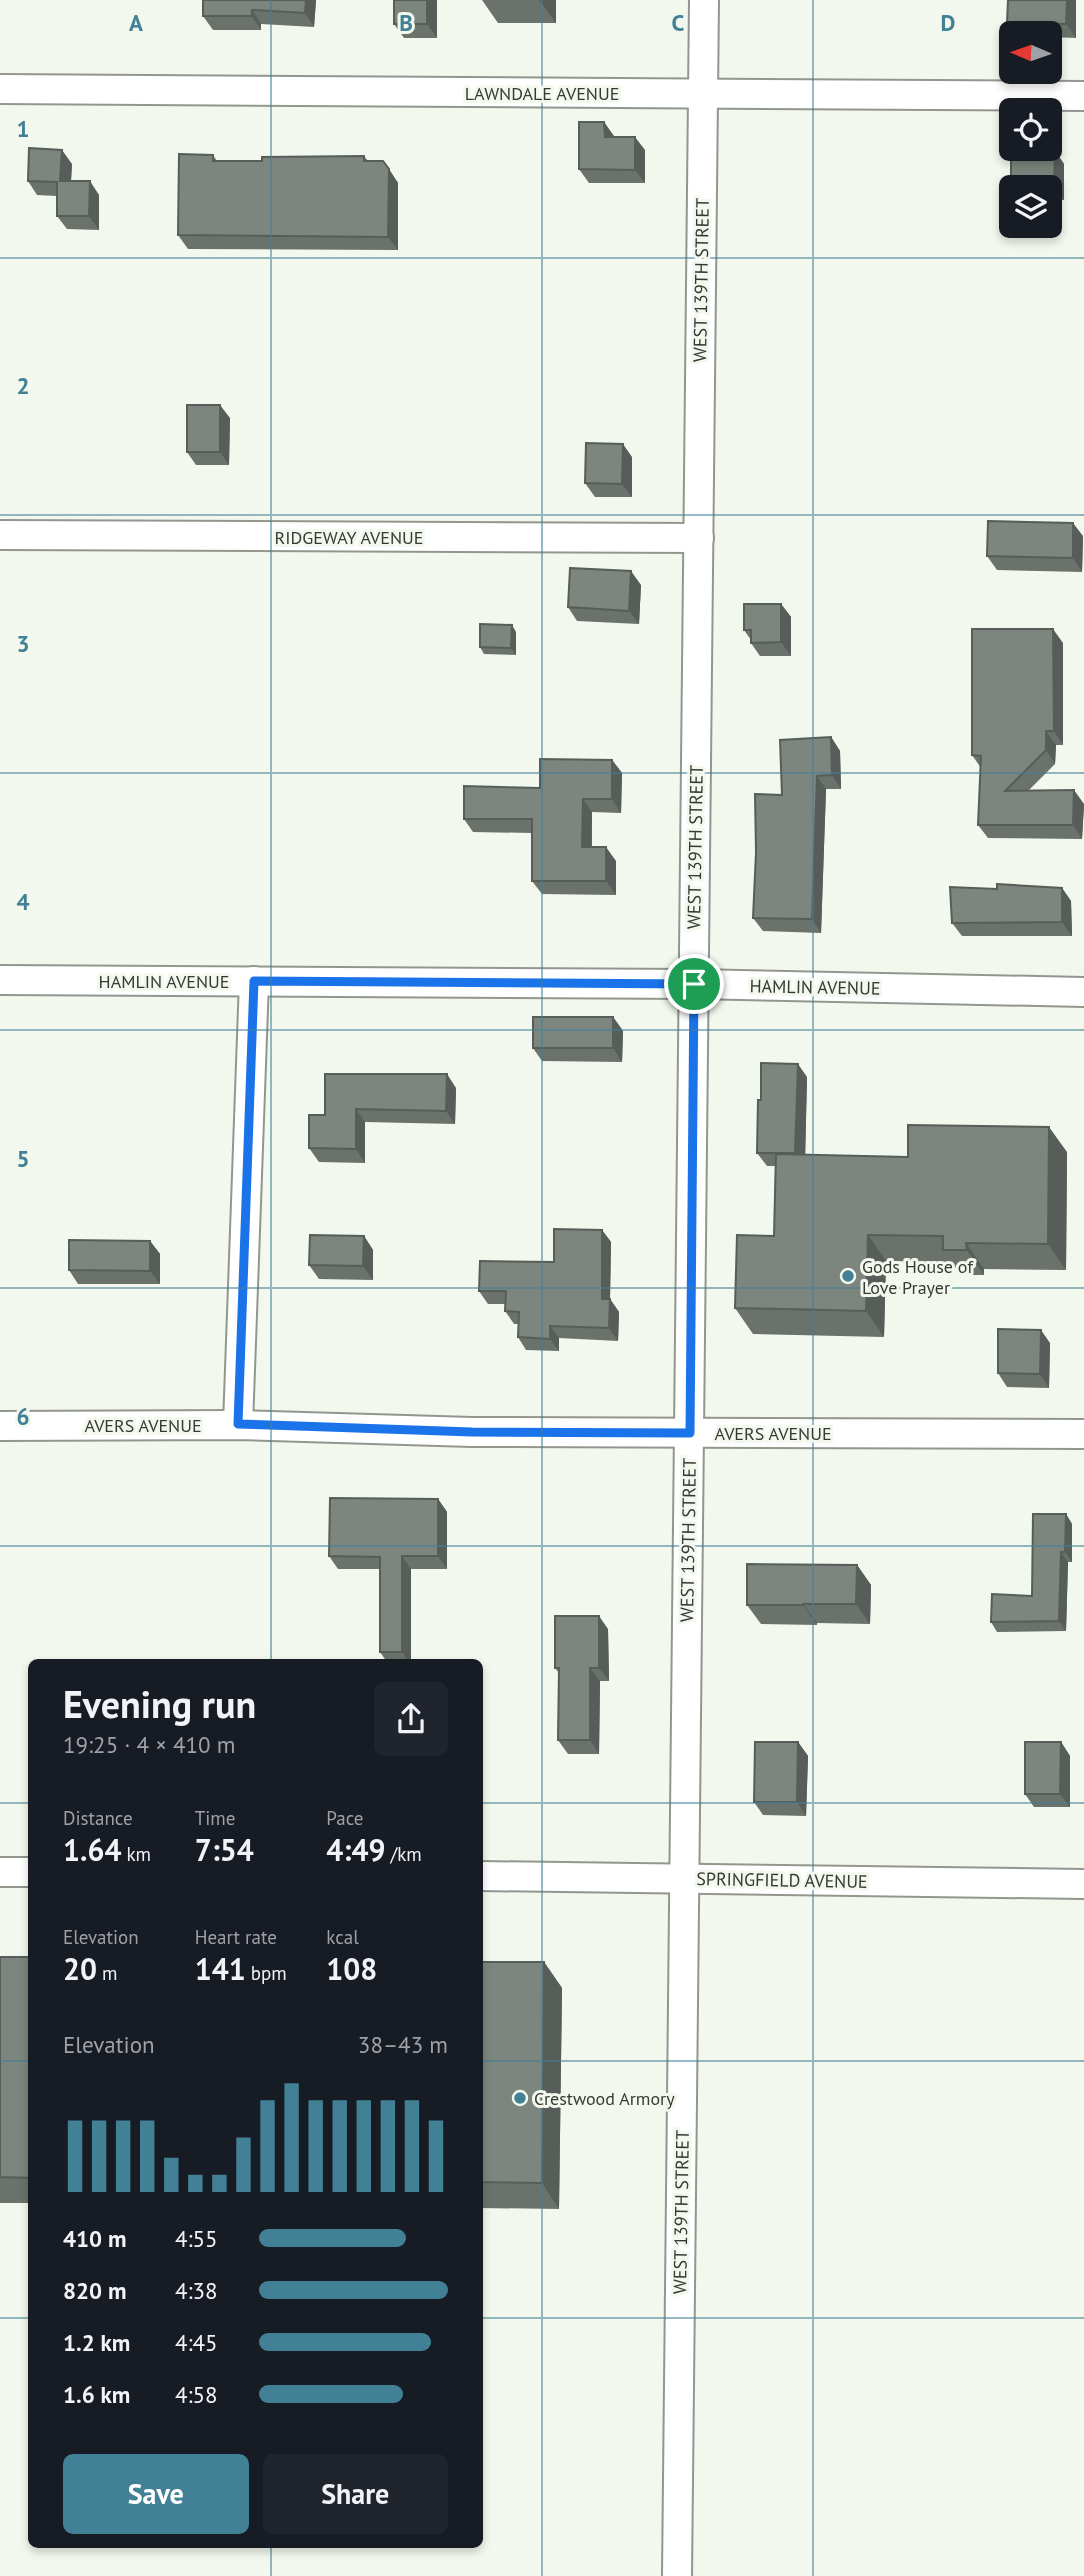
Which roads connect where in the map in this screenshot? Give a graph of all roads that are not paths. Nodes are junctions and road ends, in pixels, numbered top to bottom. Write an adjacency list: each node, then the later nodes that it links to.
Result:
1 (704, 0): 3 (street, WEST 139TH STREET)
2 (0, 89): 3 (street, LAWNDALE AVENUE)
3 (703, 94): 4 (street, LAWNDALE AVENUE); 6 (street, WEST 139TH STREET)
4 (1084, 96)
5 (0, 535): 6 (street, RIDGEWAY AVENUE)
6 (699, 538): 9 (street, WEST 139TH STREET)
7 (0, 980): 8 (street, HAMLIN AVENUE)
8 (254, 981): 9 (street, HAMLIN AVENUE); 11 (street)
9 (694, 984): 10 (street, HAMLIN AVENUE); 13 (street, WEST 139TH STREET)
10 (1084, 992)
11 (238, 1424): 12 (street, AVERS AVENUE); 13 (street, AVERS AVENUE)
12 (0, 1426)
13 (690, 1433): 14 (street, AVERS AVENUE); 18 (street, WEST 139TH STREET)
14 (1084, 1434)
15 (0, 1872): 16 (street)
16 (28, 1872)
17 (483, 1876): 18 (street, SPRINGFIELD AVENUE)
18 (685, 1878): 19 (street, SPRINGFIELD AVENUE); 20 (street, WEST 139TH STREET)
19 (1084, 1884)
20 (677, 2576)

